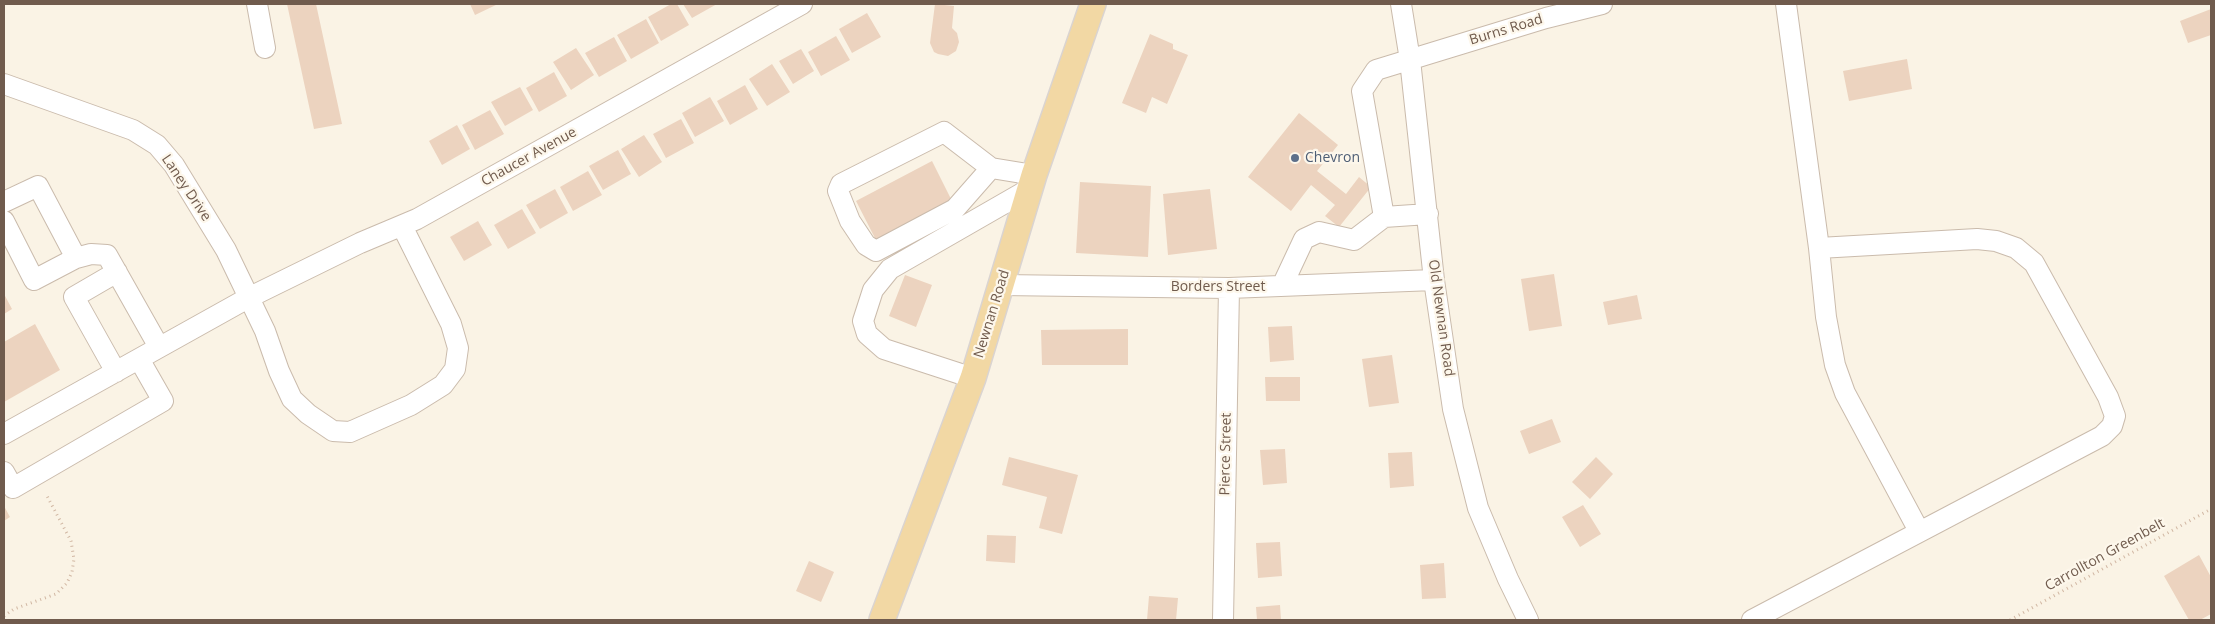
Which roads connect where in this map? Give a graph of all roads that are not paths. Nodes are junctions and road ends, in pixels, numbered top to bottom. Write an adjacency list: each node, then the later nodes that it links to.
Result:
1 (257, 4): 7 (street)
2 (802, 4): 16 (street, Chaucer Avenue)
3 (1093, 4): 11 (main road, Newnan Road)
4 (1401, 4): 8 (street, Old Newnan Road)
5 (1602, 4): 8 (street, Burns Road)
6 (1786, 4): 17 (street)
7 (265, 48)
8 (1410, 60): 13 (street, Old Newnan Road); 14 (street, Burns Road)
9 (4, 84): 24 (street, Laney Drive)
10 (991, 168): 10 (street); 11 (street)
11 (1033, 182): 21 (main road, Newnan Road); 28 (street)
12 (4, 202): 18 (street)
13 (1428, 214): 14 (street); 20 (street, Old Newnan Road)
14 (1384, 217): 22 (street)
15 (4, 221): 18 (street)
16 (402, 226): 24 (street, Chaucer Avenue); 24 (street, Laney Drive)
17 (1819, 248): 31 (street); 31 (street)
18 (76, 258): 19 (street)
19 (117, 272): 25 (street); 27 (street)
20 (1434, 280): 22 (street, Borders Street); 34 (street, Old Newnan Road)
21 (1001, 285): 23 (street, Borders Street); 28 (main road, Newnan Road)
22 (1282, 286): 23 (street, Borders Street)
23 (1229, 288): 33 (street, Pierce Street)
24 (248, 298): 25 (street, Chaucer Avenue)
25 (159, 347): 26 (street, Chaucer Avenue)
26 (139, 359): 27 (street, Chaucer Avenue); 30 (street)
27 (116, 372): 29 (street, Chaucer Avenue)
28 (973, 378): 32 (main road, Newnan Road)
29 (4, 434)
30 (4, 472)
31 (1919, 531): 35 (street)
32 (882, 620)
33 (1223, 620)
34 (1528, 620)
35 (1752, 620)

